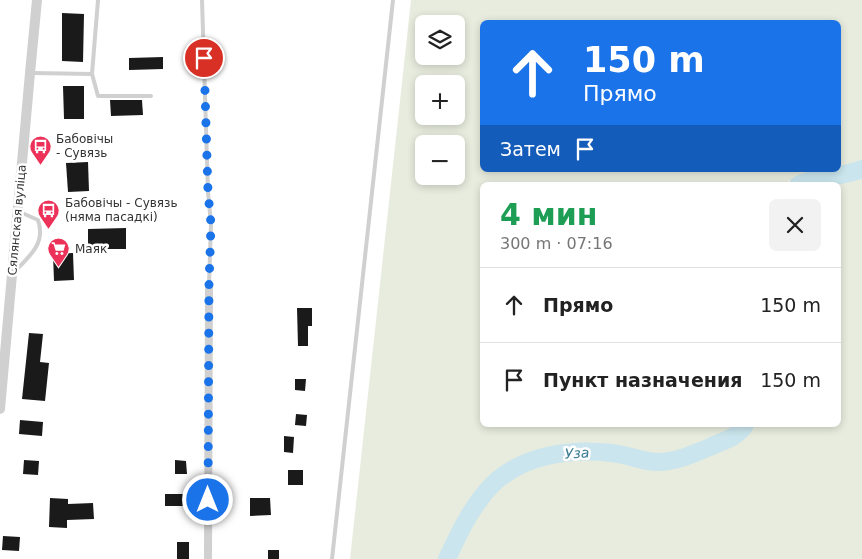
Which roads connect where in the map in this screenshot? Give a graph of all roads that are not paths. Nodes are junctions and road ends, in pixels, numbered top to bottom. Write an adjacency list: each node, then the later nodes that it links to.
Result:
1 (37, 0): 5 (street, Сялянская вуліца)
2 (98, 0): 6 (lane)
3 (202, 0): 10 (lane)
4 (392, 0): 13 (lane)
5 (30, 73): 6 (lane); 8 (street, Сялянская вуліца)
6 (92, 74): 7 (lane)
7 (151, 96)
8 (18, 212): 9 (street, Сялянская вуліца); 9 (lane)
9 (12, 275): 11 (street, Сялянская вуліца)
10 (209, 285): 12 (street)
11 (0, 409)
12 (208, 559)
13 (332, 559)

